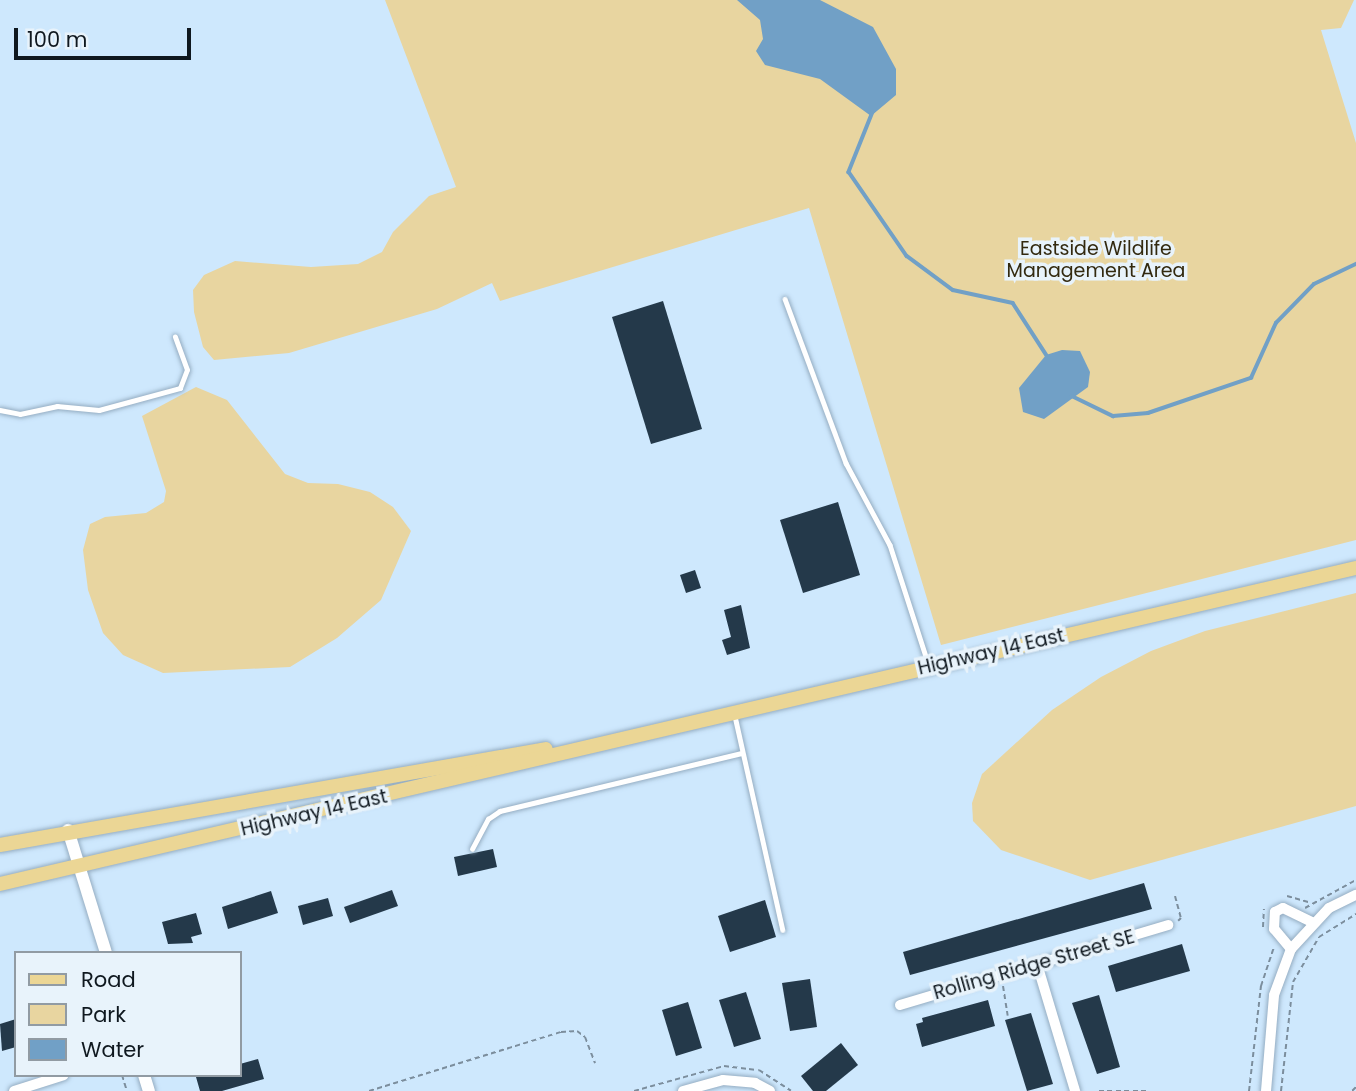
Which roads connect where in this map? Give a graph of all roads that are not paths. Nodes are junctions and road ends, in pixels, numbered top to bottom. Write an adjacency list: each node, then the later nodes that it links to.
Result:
1 (785, 299): 5 (lane)
2 (175, 337): 3 (lane)
3 (0, 410)
4 (1356, 568): 5 (main road, Highway 14 East)
5 (929, 667): 6 (main road, Highway 14 East)
6 (734, 712): 7 (main road, Highway 14 East); 8 (lane)
7 (627, 737): 9 (main road, Highway 14 East); 12 (main road, Highway 14 East)
8 (741, 753): 11 (lane); 17 (lane)
9 (68, 830): 10 (main road, Highway 14 East); 12 (street)
10 (0, 845)
11 (472, 849)
12 (79, 867): 13 (main road, Highway 14 East); 19 (street)
13 (0, 884)
14 (1356, 895): 15 (street)
15 (1312, 922): 18 (street); 18 (street)
16 (1168, 925): 20 (street, Rolling Ridge Street SE)
17 (783, 930)
18 (1291, 949): 27 (street)
19 (105, 951)
20 (1037, 964): 21 (street, Rolling Ridge Street SE); 26 (street)
21 (900, 1005)
22 (58, 1077): 23 (street)
23 (12, 1091)
24 (683, 1091): 25 (street)
25 (770, 1091)
26 (1075, 1091)
27 (1266, 1091)

